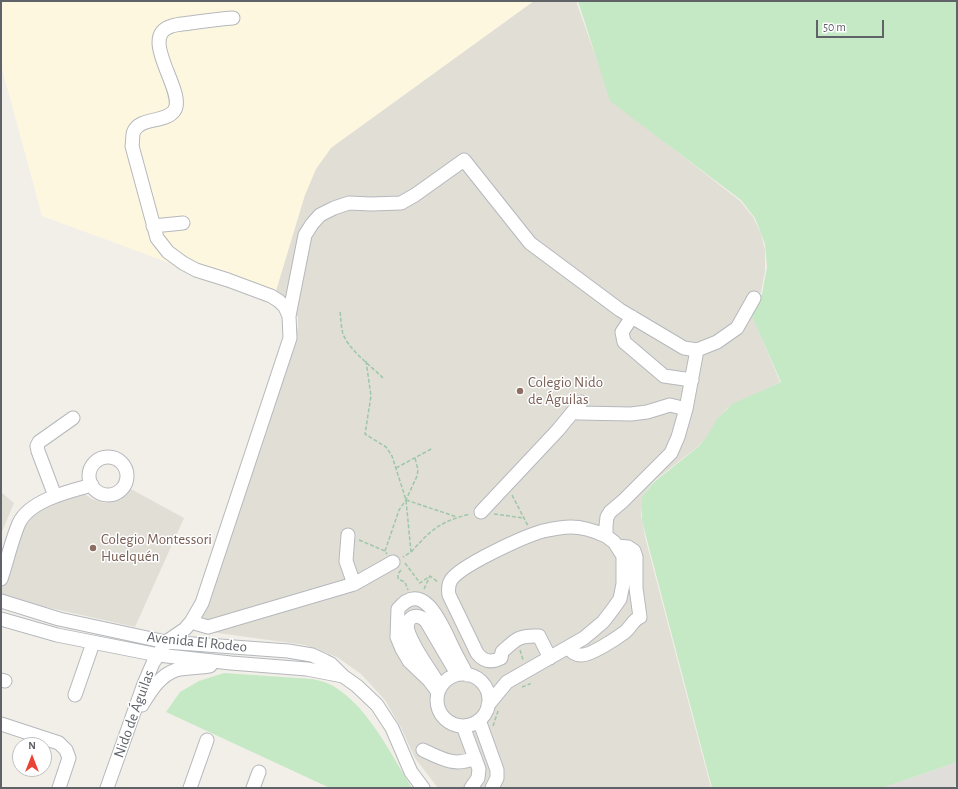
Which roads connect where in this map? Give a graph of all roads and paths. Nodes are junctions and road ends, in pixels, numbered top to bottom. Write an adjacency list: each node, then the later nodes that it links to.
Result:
1 (233, 18): 3 (street)
2 (183, 223): 3 (street)
3 (153, 226): 6 (street)
4 (754, 298): 8 (street)
5 (340, 312): 9 (path)
6 (290, 316): 7 (street); 38 (street)
7 (632, 317): 8 (street); 11 (street)
8 (697, 350): 11 (street)
9 (366, 361): 10 (path); 16 (path)
10 (383, 378)
11 (692, 380): 12 (street)
12 (686, 409): 18 (street); 26 (street)
13 (73, 418): 19 (street)
14 (433, 448): 15 (path)
15 (415, 458): 16 (path); 20 (path)
16 (396, 468): 20 (path)
17 (92, 485): 19 (street)
18 (506, 485): 21 (street); 23 (path)
19 (55, 496): 32 (street)
20 (406, 500): 22 (path); 28 (path); 29 (path)
21 (481, 512): 22 (path); 23 (path)
22 (458, 517): 29 (path)
23 (524, 518): 24 (path)
24 (532, 534): 26 (street); 34 (street)
25 (348, 536): 28 (path); 33 (street)
26 (606, 536): 27 (street)
27 (617, 546): 43 (street); 43 (street)
28 (385, 551): 30 (path)
29 (411, 552): 31 (path)
30 (398, 566): 33 (street); 35 (path)
31 (430, 576): 34 (path); 35 (path)
32 (1, 579)
33 (354, 584): 38 (street)
34 (448, 589): 39 (street)
35 (415, 599): 50 (street); 54 (street)
36 (1, 601): 40 (street, Avenida El Rodeo)
37 (1, 619): 41 (street, Avenida El Rodeo)
38 (188, 626): 40 (street); 42 (street)
39 (516, 640): 46 (street); 49 (path)
40 (166, 642): 42 (street, Avenida El Rodeo); 44 (street, Nido de Águilas)
41 (93, 643): 44 (street, Avenida El Rodeo); 55 (street)
42 (222, 646): 45 (street, Avenida El Rodeo)
43 (568, 648): 46 (street)
44 (158, 655): 47 (street, Avenida El Rodeo); 58 (street, Nido de Águilas)
45 (312, 655): 48 (street); 51 (street, Avenida El Rodeo)
46 (550, 658): 49 (street)
47 (231, 664): 48 (street, Avenida El Rodeo); 58 (street)
48 (307, 669): 51 (street, Avenida El Rodeo)
49 (527, 672): 53 (street); 53 (path)
50 (464, 675): 52 (street); 54 (street); 54 (street)
51 (343, 676): 71 (street, Avenida El Rodeo)
52 (482, 683): 53 (street); 56 (street)
53 (512, 686): 56 (street)
54 (439, 690): 60 (street)
55 (75, 695)
56 (493, 708): 57 (street); 61 (path)
57 (479, 720): 60 (street); 64 (street)
58 (130, 723): 68 (street, Nido de Águilas)
59 (1, 724): 67 (street)
60 (463, 726): 65 (street)
61 (492, 729)
62 (207, 740): 69 (street)
63 (423, 750): 65 (street)
64 (490, 751): 65 (street); 73 (street)
65 (474, 755): 72 (street)
66 (259, 772): 70 (street)
67 (59, 788)
68 (107, 788)
69 (190, 788)
70 (253, 788)
71 (423, 788)
72 (471, 788)
73 (492, 788)

